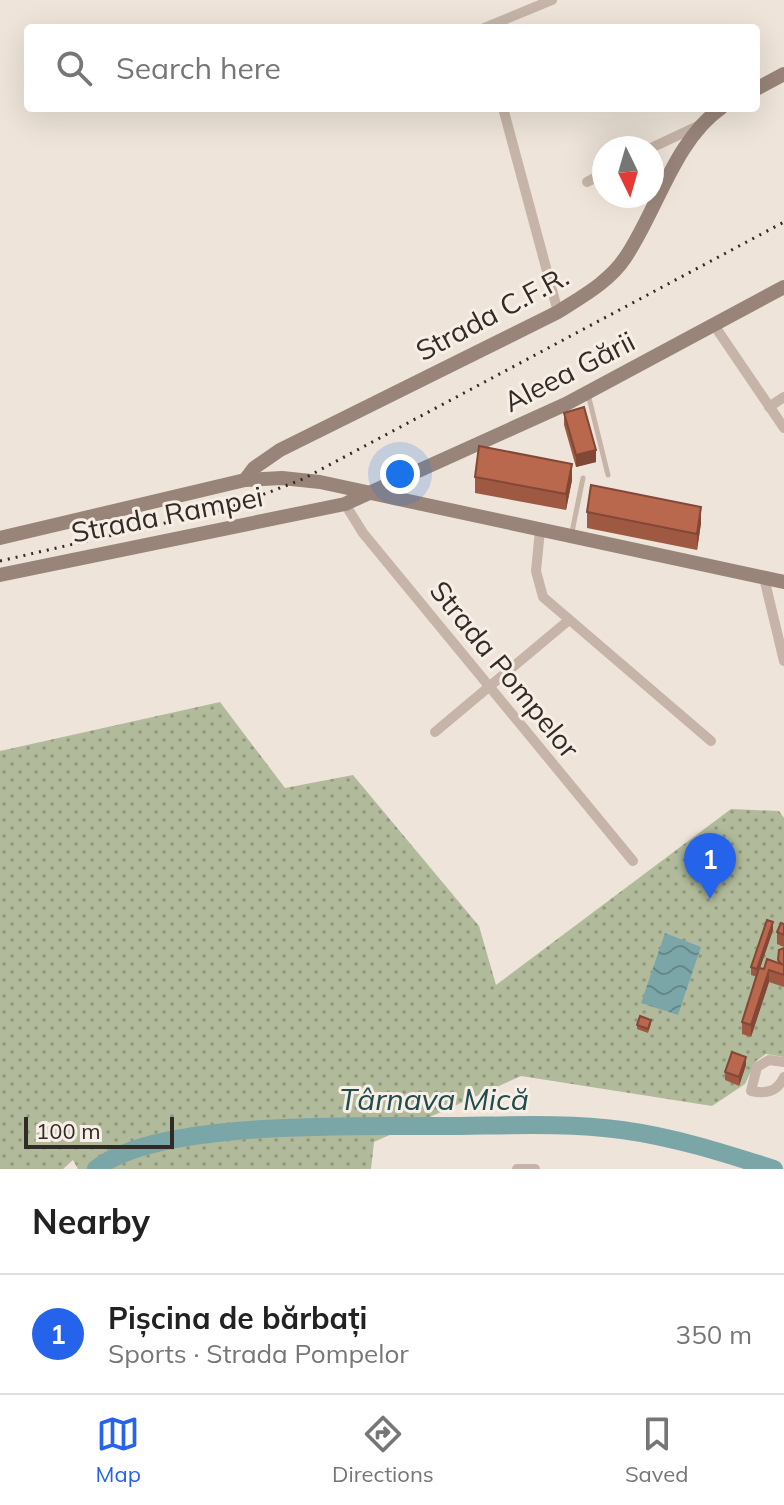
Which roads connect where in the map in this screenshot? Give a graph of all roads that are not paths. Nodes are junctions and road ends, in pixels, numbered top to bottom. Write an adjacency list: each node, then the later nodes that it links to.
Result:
1 (552, 0): 2 (street)
2 (494, 24)
3 (784, 74): 4 (street)
4 (760, 87)
5 (504, 112): 12 (street)
6 (716, 112): 7 (street, Strada C.F.R.)
7 (700, 125): 8 (street, Strada C.F.R.); 12 (street, Strada C.F.R.)
8 (664, 142)
9 (592, 179): 10 (street)
10 (587, 182)
11 (784, 287): 13 (street, Aleea Gării)
12 (558, 312): 20 (street, Strada C.F.R.)
13 (714, 325): 14 (street, Aleea Gării); 16 (street)
14 (587, 392): 18 (lane); 21 (street, Aleea Gării)
15 (784, 397): 16 (street)
16 (769, 407): 17 (street)
17 (784, 428)
18 (608, 475)
19 (583, 478): 24 (lane)
20 (245, 480): 21 (street); 25 (street)
21 (373, 493): 22 (street, Aleea Gării); 23 (street)
22 (345, 504): 26 (street, Strada Rampei); 31 (street, Strada Pompelor)
23 (540, 530): 24 (street); 29 (street)
24 (571, 536): 27 (street)
25 (0, 538)
26 (0, 575)
27 (764, 578): 28 (street); 30 (street)
28 (784, 582)
29 (569, 620): 31 (street); 33 (street)
30 (784, 661)
31 (487, 685): 32 (street); 34 (street, Strada Pompelor)
32 (435, 732)
33 (711, 741)
34 (633, 861)
35 (784, 1062): 36 (street)
36 (784, 1077)
37 (517, 1169): 38 (street)
38 (535, 1169)

